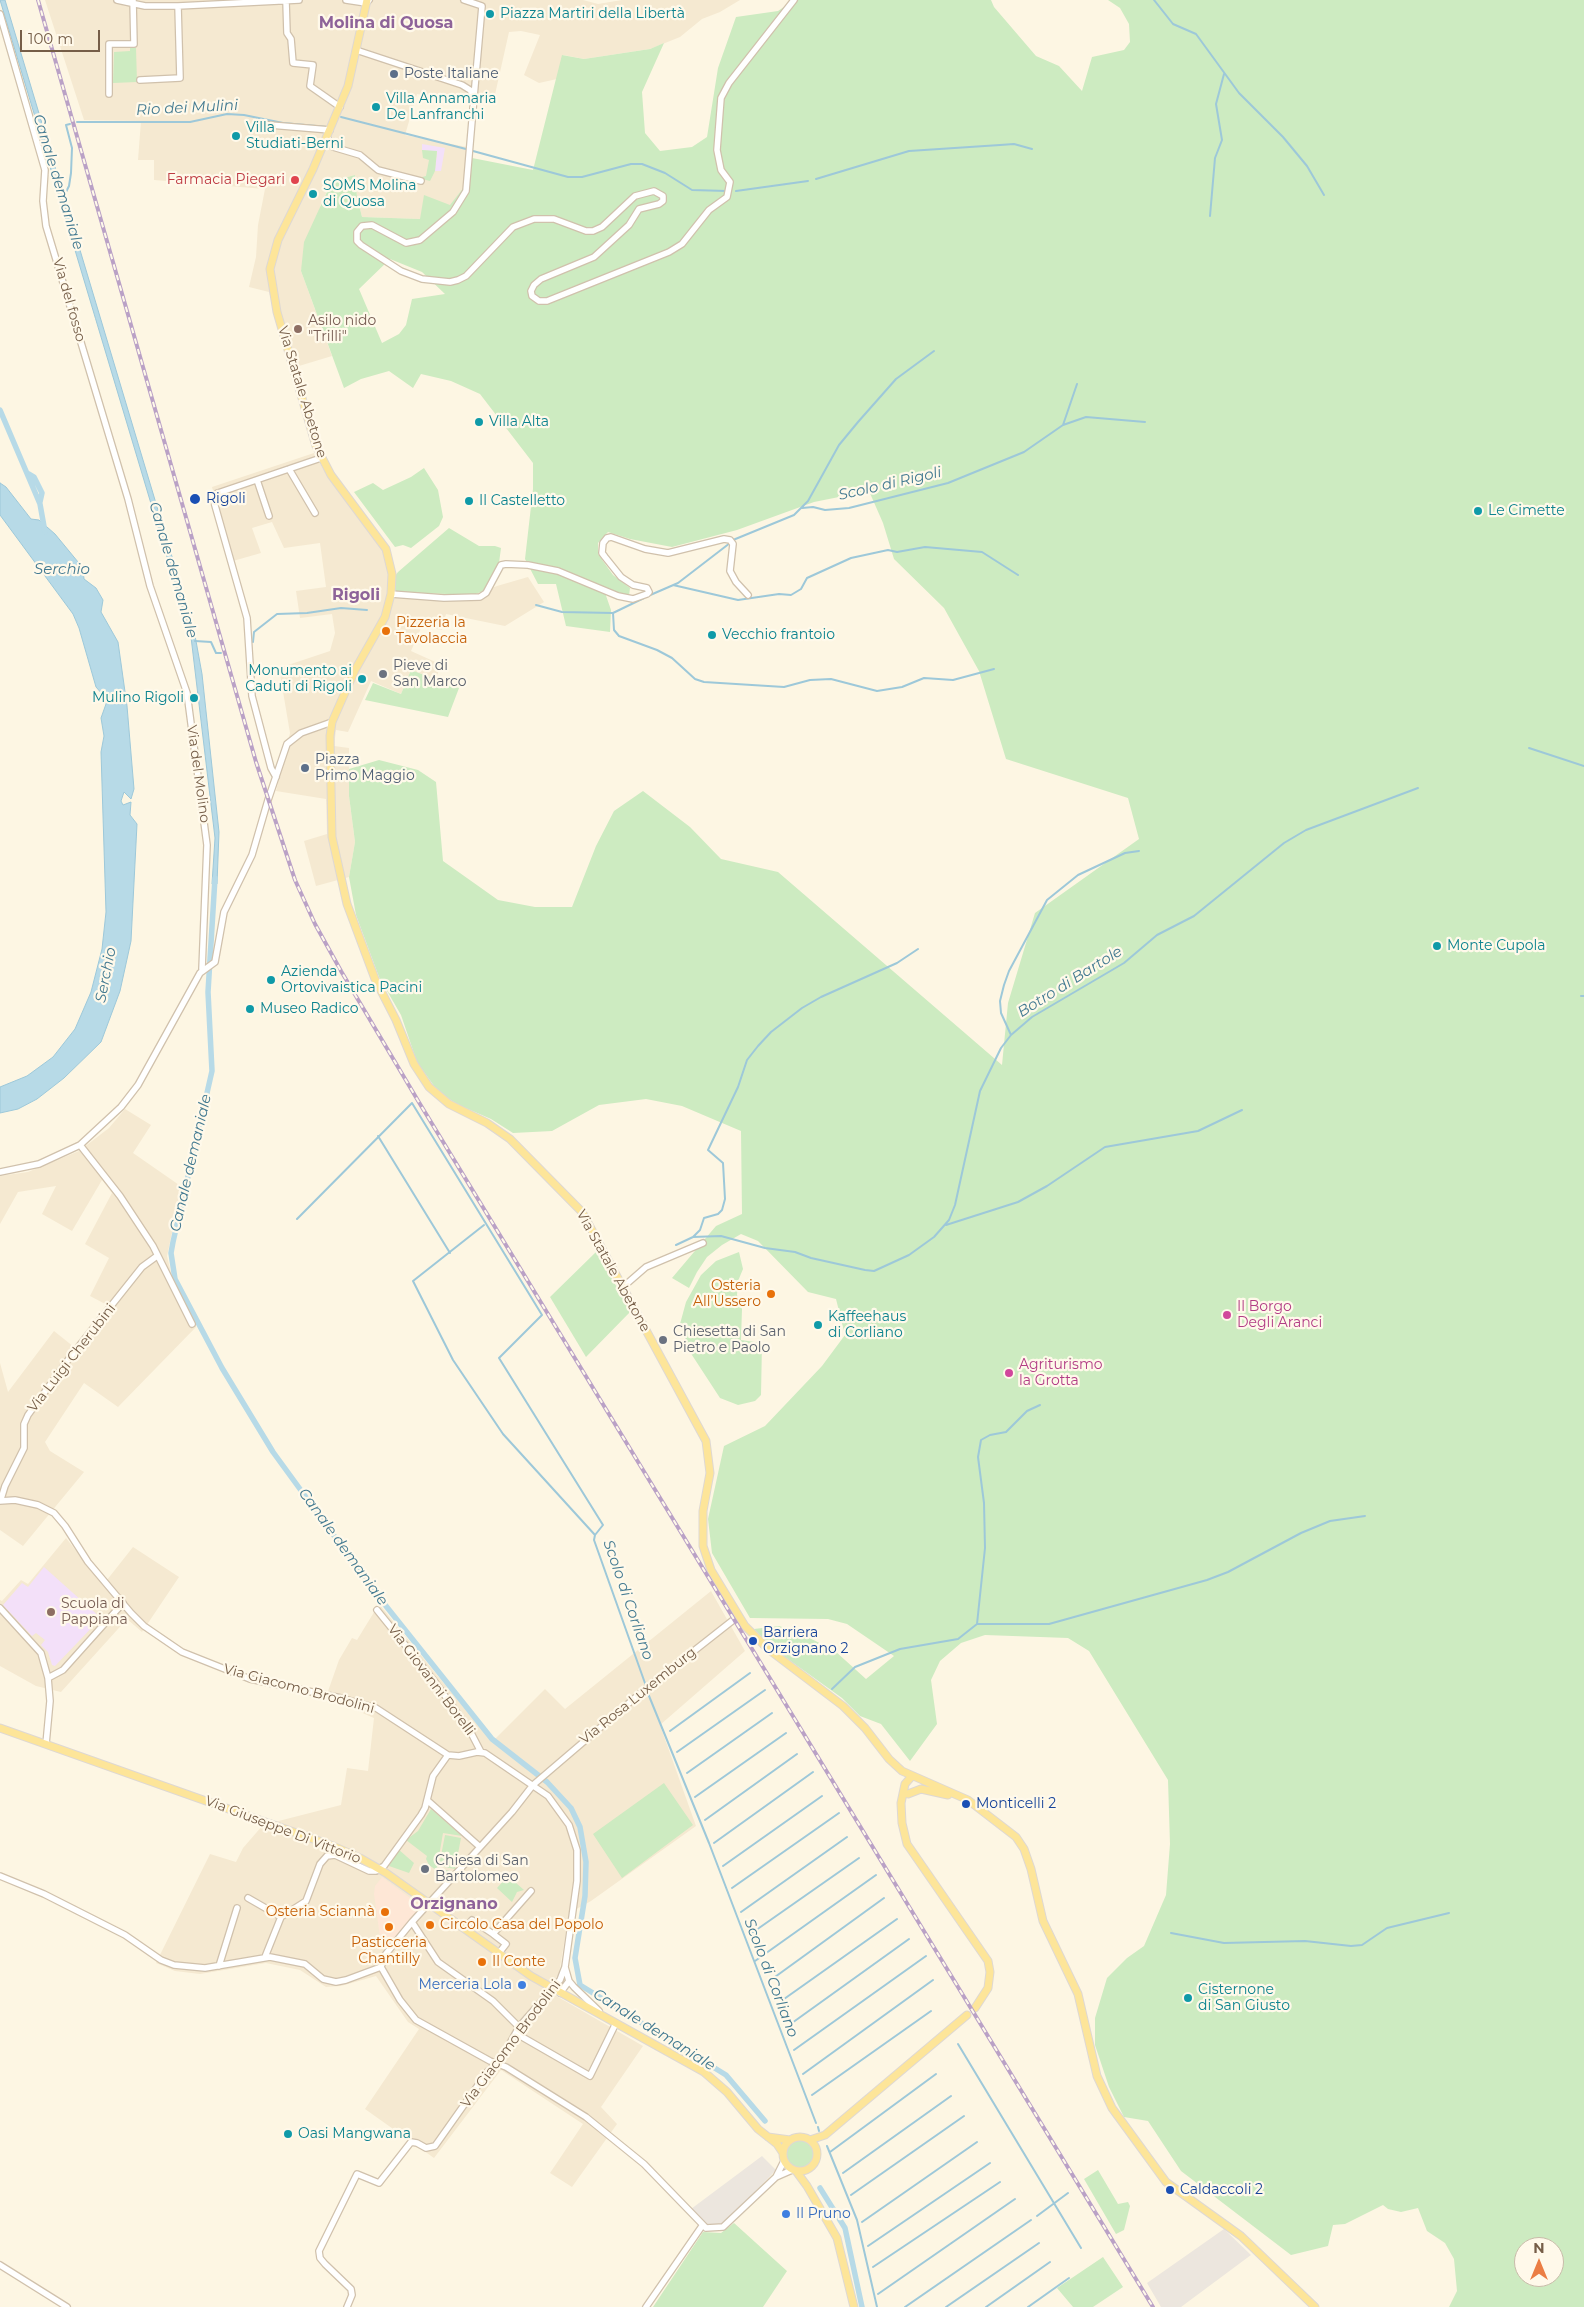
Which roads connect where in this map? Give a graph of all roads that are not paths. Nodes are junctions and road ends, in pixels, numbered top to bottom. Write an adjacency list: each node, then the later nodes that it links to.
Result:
1 (118, 0): 8 (street)
2 (299, 0): 6 (street)
3 (346, 0): 7 (street)
4 (464, 0): 16 (street)
5 (794, 0): 16 (street)
6 (286, 1): 9 (street); 17 (street)
7 (367, 1): 13 (main road, Via Statale Abetone)
8 (133, 2): 11 (street); 15 (street)
9 (236, 2): 10 (street)
10 (190, 3): 11 (street)
11 (178, 6): 14 (street)
12 (0, 14): 26 (street, Via del fosso)
13 (356, 50): 16 (street); 17 (main road, Via Statale Abetone)
14 (140, 80)
15 (109, 94)
16 (474, 97)
17 (340, 107): 19 (main road, Via Statale Abetone)
18 (258, 124): 19 (street)
19 (328, 133): 20 (street); 21 (main road, Via Statale Abetone)
20 (421, 181)
21 (321, 458): 22 (street); 27 (main road, Via Statale Abetone)
22 (289, 469): 23 (street); 24 (street)
23 (256, 480): 25 (street); 30 (street)
24 (315, 513)
25 (269, 516)
26 (150, 586): 31 (street, Via del Molino)
27 (391, 594): 28 (street); 29 (main road, Via Statale Abetone)
28 (748, 595)
29 (332, 722): 30 (street); 36 (main road, Via Statale Abetone)
30 (276, 777): 31 (street)
31 (204, 968): 32 (street)
32 (80, 1145): 33 (street); 35 (street)
33 (0, 1172)
34 (703, 1243): 36 (street)
35 (157, 1256): 37 (street); 38 (street, Via Luigi Cherubini)
36 (622, 1287): 48 (main road, Via Statale Abetone)
37 (192, 1324)
38 (0, 1500): 39 (street, Via Giacomo Brodolini)
39 (123, 1603): 43 (street); 47 (street, Via Giacomo Brodolini)
40 (0, 1608): 43 (street)
41 (377, 1610): 46 (street, Via Giovanni Borelli)
42 (732, 1621): 50 (street, Via Rosa Luxemburg)
43 (48, 1678): 45 (street)
44 (0, 1728): 45 (main road, Via Giuseppe Di Vittorio)
45 (46, 1744): 57 (main road, Via Giuseppe Di Vittorio)
46 (481, 1752): 47 (street); 50 (street, Via Giacomo Brodolini)
47 (448, 1755): 54 (street)
48 (891, 1761): 49 (main road, Via Statale Abetone); 51 (main road)
49 (912, 1776): 51 (main road); 52 (main road); 53 (main road, Via Statale Abetone)
50 (533, 1785): 56 (street); 71 (street, Via Giacomo Brodolini)
51 (904, 1788): 55 (main road)
52 (908, 1794): 53 (main road); 55 (main road)
53 (956, 1796): 97 (main road, Via Statale Abetone)
54 (428, 1800): 56 (street); 57 (street)
55 (901, 1815): 75 (main road)
56 (480, 1847): 61 (street)
57 (380, 1870): 61 (main road, Via Giuseppe Di Vittorio); 63 (street)
58 (0, 1876): 69 (street)
59 (530, 1891): 66 (street)
60 (248, 1898): 63 (street)
61 (428, 1903): 64 (street); 65 (main road, Via Giuseppe Di Vittorio)
62 (237, 1908): 69 (street)
63 (281, 1917): 68 (street)
64 (412, 1922): 70 (street); 79 (street)
65 (465, 1929): 66 (street); 67 (main road, Via Giuseppe Di Vittorio)
66 (493, 1934): 67 (street)
67 (499, 1954): 73 (main road, Via Giuseppe Di Vittorio)
68 (265, 1957): 69 (street); 70 (street)
69 (219, 1966)
70 (381, 1966): 80 (street)
71 (564, 1966): 72 (street); 73 (street, Via Giacomo Brodolini)
72 (569, 1981): 74 (street); 77 (street)
73 (551, 1988): 74 (main road, Via Giuseppe Di Vittorio); 79 (street, Via Giacomo Brodolini)
74 (560, 1994): 77 (main road, Via Giuseppe Di Vittorio)
75 (975, 2008)
76 (967, 2015): 81 (main road)
77 (606, 2018): 78 (main road, Via Giuseppe Di Vittorio)
78 (616, 2023): 79 (street); 82 (main road, Via Giuseppe Di Vittorio)
79 (518, 2030): 80 (street, Via Giacomo Brodolini)
80 (499, 2063): 91 (street); 94 (street, Via Giacomo Brodolini)
81 (825, 2135): 84 (main road); 85 (main road)
82 (768, 2137): 83 (main road); 86 (main road, Via Giuseppe Di Vittorio)
83 (790, 2140): 84 (main road); 86 (main road)
84 (810, 2140): 85 (main road)
85 (817, 2150): 87 (main road)
86 (783, 2157): 88 (main road); 89 (street)
87 (809, 2169): 88 (main road); 90 (main road)
88 (794, 2170): 89 (street); 90 (main road)
89 (776, 2177): 91 (street)
90 (808, 2186): 96 (main road)
91 (702, 2226): 95 (street)
92 (0, 2265): 93 (street)
93 (68, 2307)
94 (347, 2307)
95 (646, 2307)
96 (854, 2307)
97 (1315, 2307)

